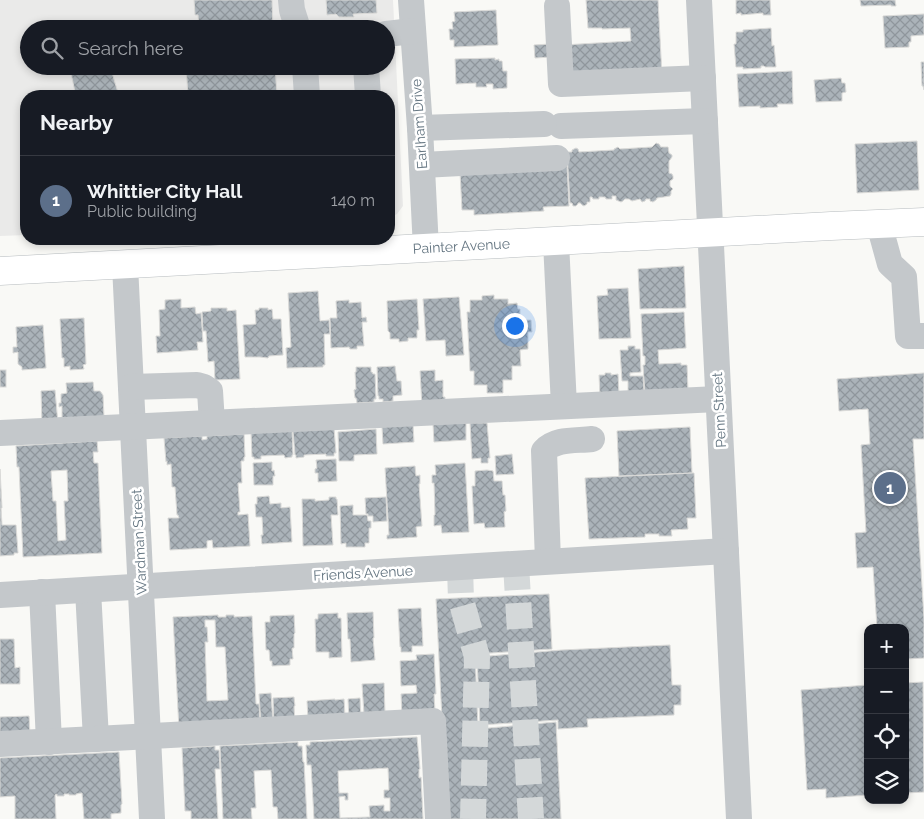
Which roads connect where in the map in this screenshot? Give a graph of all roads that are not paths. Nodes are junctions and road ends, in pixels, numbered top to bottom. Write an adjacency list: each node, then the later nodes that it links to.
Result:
1 (291, 0): 5 (street)
2 (411, 0): 6 (street, Earlham Drive)
3 (699, 0): 10 (street, Penn Street)
4 (556, 6): 10 (street)
5 (295, 20)
6 (413, 31): 7 (street); 14 (street, Earlham Drive)
7 (395, 33)
8 (306, 75): 11 (street)
9 (367, 75): 12 (street)
10 (703, 78): 13 (street, Penn Street)
11 (307, 90)
12 (368, 90)
13 (705, 121): 14 (street); 19 (street, Penn Street)
14 (420, 128): 16 (street, Earlham Drive)
15 (557, 158): 16 (street)
16 (422, 165): 21 (street, Earlham Drive)
17 (924, 222): 18 (main road, Painter Avenue)
18 (879, 224): 19 (main road, Painter Avenue); 24 (street)
19 (710, 234): 20 (main road, Painter Avenue); 26 (street, Penn Street)
20 (556, 242): 21 (main road, Painter Avenue); 27 (street)
21 (426, 249): 22 (main road, Painter Avenue)
22 (125, 265): 23 (main road, Painter Avenue); 25 (street, Wardman Street)
23 (0, 272)
24 (924, 336)
25 (131, 387): 28 (street); 29 (street, Wardman Street)
26 (718, 399): 27 (street); 32 (street, Penn Street)
27 (564, 406): 28 (street)
28 (212, 423): 29 (street)
29 (133, 427): 30 (street); 34 (street, Wardman Street)
30 (0, 433)
31 (592, 439): 33 (street)
32 (726, 551): 33 (street, Friends Avenue); 44 (street, Penn Street)
33 (548, 561): 34 (street, Friends Avenue)
34 (141, 586): 35 (street, Friends Avenue); 38 (street, Wardman Street)
35 (88, 590): 36 (street, Friends Avenue); 39 (street)
36 (42, 592): 37 (street, Friends Avenue); 40 (street)
37 (0, 595)
38 (148, 736): 39 (street); 42 (street, Wardman Street); 43 (street)
39 (96, 739): 40 (street)
40 (49, 742): 41 (street)
41 (0, 744)
42 (152, 819)
43 (438, 819)
44 (739, 819)

